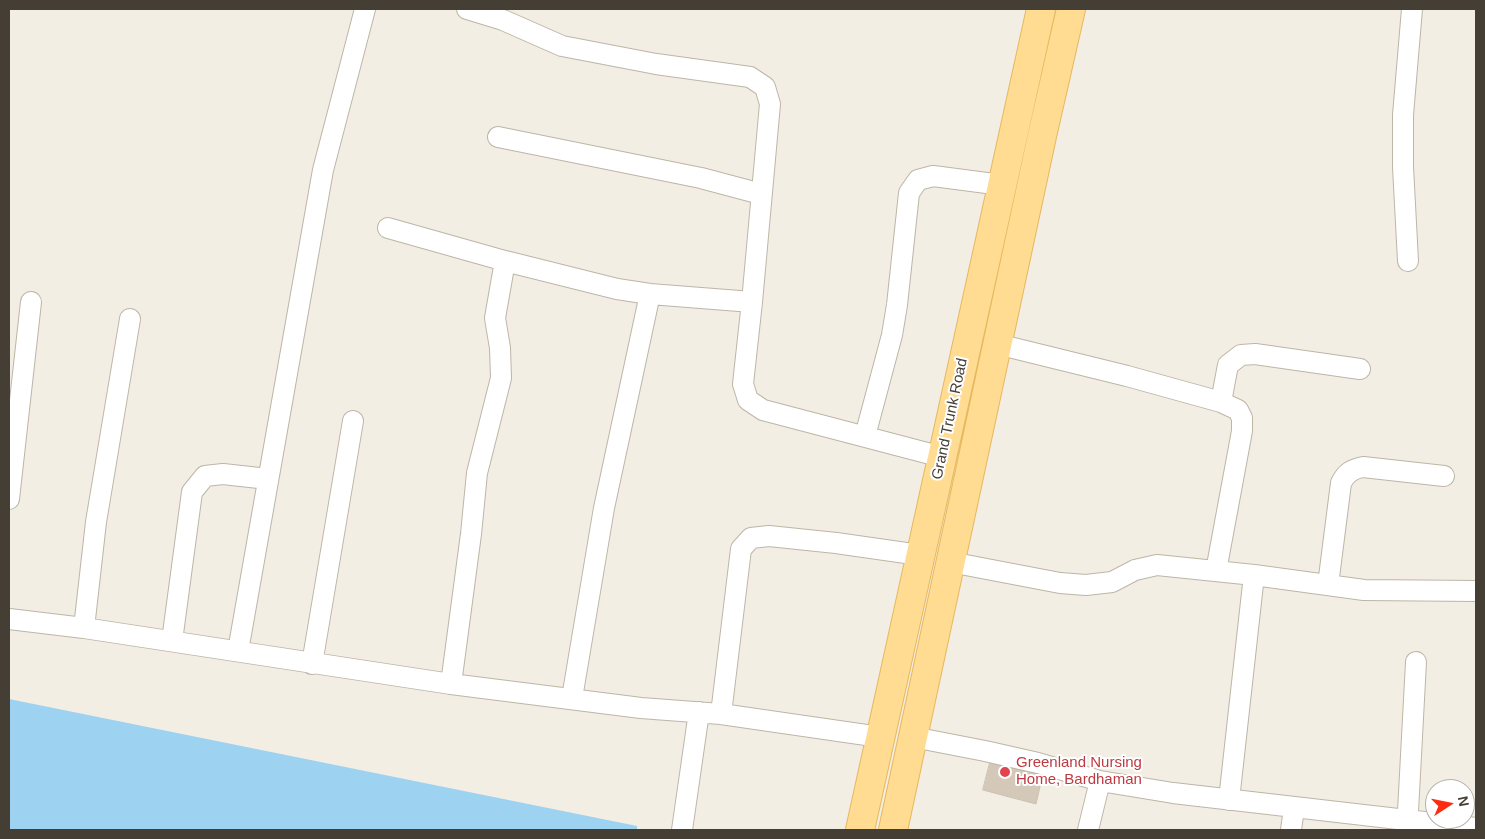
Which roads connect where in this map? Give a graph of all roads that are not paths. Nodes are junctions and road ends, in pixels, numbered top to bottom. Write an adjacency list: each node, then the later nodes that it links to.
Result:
1 (365, 9): 25 (street)
2 (467, 9): 6 (street)
3 (1041, 9): 8 (main road, Grand Trunk Road)
4 (1071, 9): 17 (main road, Grand Trunk Road)
5 (1412, 9): 12 (street)
6 (505, 14): 9 (street)
7 (498, 137): 9 (street)
8 (1002, 186): 22 (street); 23 (main road, Grand Trunk Road)
9 (761, 194): 15 (street)
10 (388, 228): 11 (street)
11 (505, 260): 13 (street); 41 (street)
12 (1408, 261)
13 (650, 294): 15 (street); 42 (street)
14 (31, 302): 19 (street)
15 (752, 302): 22 (street)
16 (130, 319): 34 (street)
17 (997, 344): 20 (street); 28 (main road, Grand Trunk Road)
18 (1360, 368): 20 (street)
19 (14, 399): 26 (street)
20 (1221, 402): 29 (street)
21 (353, 421): 40 (street)
22 (865, 436): 23 (street)
23 (942, 457): 27 (main road, Grand Trunk Road)
24 (1444, 476): 31 (street)
25 (268, 479): 36 (street); 38 (street)
26 (9, 499)
27 (920, 555): 35 (main road, Grand Trunk Road); 44 (street)
28 (950, 562): 29 (street); 37 (main road, Grand Trunk Road)
29 (1216, 571): 30 (street)
30 (1254, 575): 31 (street); 48 (street)
31 (1328, 585): 32 (street)
32 (1476, 591)
33 (9, 619): 34 (street)
34 (84, 628): 36 (street)
35 (902, 634): 37 (main road); 45 (main road, Grand Trunk Road)
36 (172, 641): 38 (street)
37 (933, 642): 46 (main road, Grand Trunk Road)
38 (238, 651): 40 (street)
39 (1416, 662): 50 (street)
40 (312, 664): 41 (street)
41 (451, 684): 42 (street)
42 (572, 698): 43 (street)
43 (699, 712): 44 (street); 52 (street)
44 (721, 714): 45 (street)
45 (880, 737): 53 (main road, Grand Trunk Road)
46 (913, 737): 47 (street); 54 (main road, Grand Trunk Road)
47 (1100, 781): 48 (street); 55 (street)
48 (1230, 800): 49 (street)
49 (1294, 808): 50 (street); 56 (street)
50 (1407, 826): 51 (street)
51 (1476, 828)
52 (682, 830)
53 (860, 830)
54 (893, 830)
55 (1088, 830)
56 (1292, 830)

